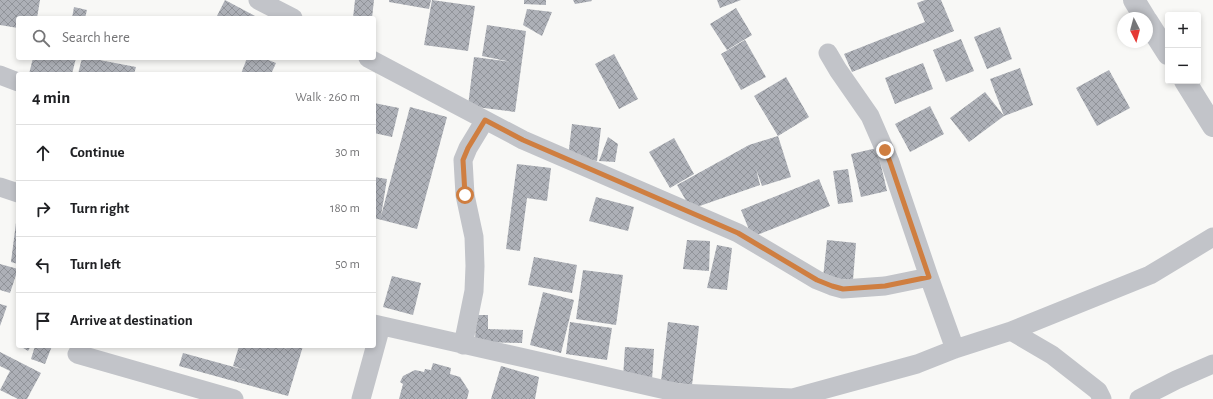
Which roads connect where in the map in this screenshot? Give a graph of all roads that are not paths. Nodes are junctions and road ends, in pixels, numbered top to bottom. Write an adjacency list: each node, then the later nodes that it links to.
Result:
1 (258, 0): 4 (street)
2 (1134, 0): 3 (street)
3 (1141, 12)
4 (288, 16)
5 (1153, 30): 6 (street)
6 (1165, 49)
7 (828, 53): 17 (street)
8 (372, 60): 12 (street)
9 (0, 75): 10 (street)
10 (16, 81)
11 (1187, 84): 13 (street)
12 (485, 120): 17 (street); 20 (street)
13 (1213, 126)
14 (0, 187): 15 (street)
15 (16, 192)
16 (1213, 237): 19 (street)
17 (929, 277): 22 (street)
18 (377, 325): 20 (street)
19 (1011, 331): 22 (street); 29 (street)
20 (463, 345): 25 (street)
21 (372, 348): 28 (street)
22 (954, 349): 26 (street)
23 (77, 354): 27 (street)
24 (1213, 364): 30 (street)
25 (678, 396): 26 (street)
26 (792, 398)
27 (234, 399)
28 (361, 399)
29 (1102, 399)
30 (1139, 399)

